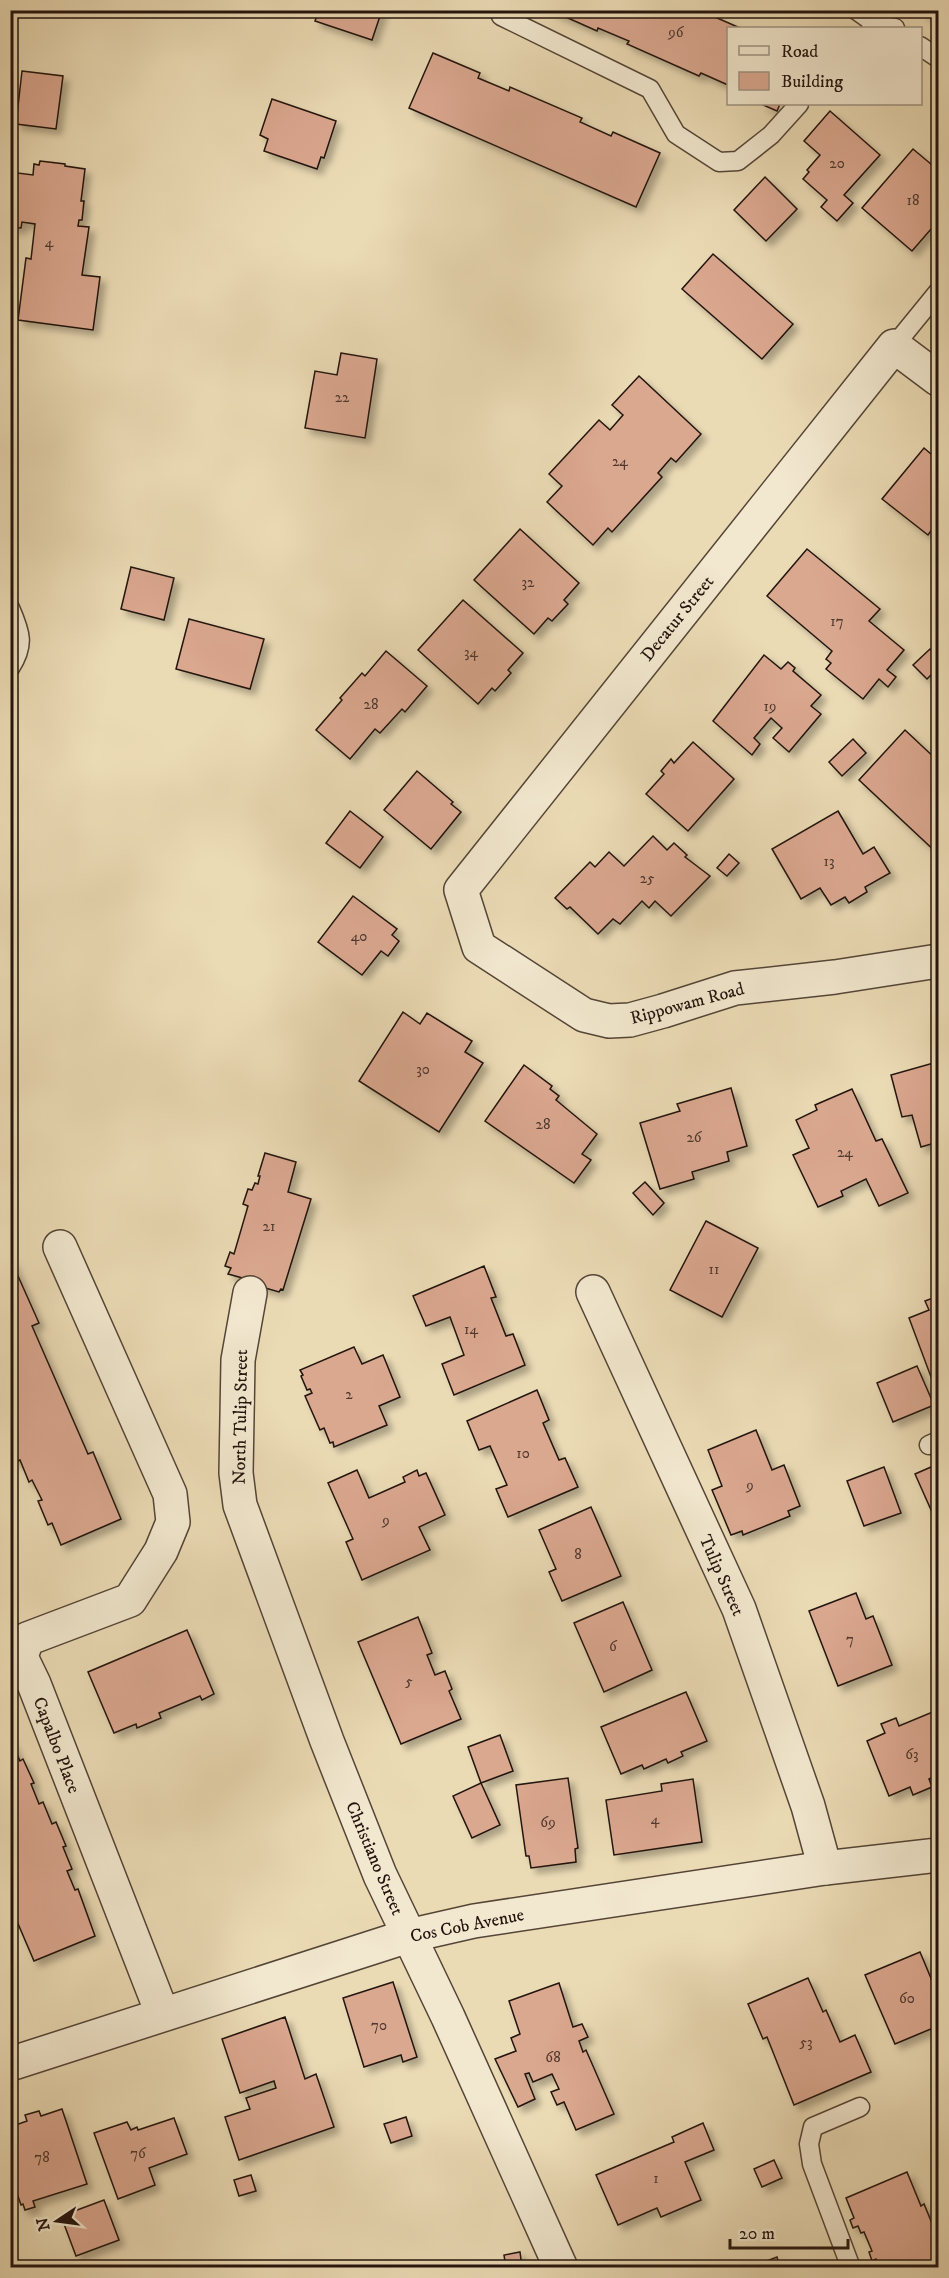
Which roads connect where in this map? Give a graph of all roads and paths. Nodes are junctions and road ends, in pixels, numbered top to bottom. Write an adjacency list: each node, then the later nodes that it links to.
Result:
1 (503, 10): 6 (lane)
2 (856, 10): 3 (lane)
3 (874, 27)
4 (922, 47): 5 (lane)
5 (939, 58)
6 (798, 105)
7 (939, 292): 8 (lane)
8 (894, 346): 9 (street); 12 (street, Decatur Street)
9 (939, 379)
10 (10, 608): 11 (lane)
11 (10, 668)
12 (461, 890): 13 (street, Rippowam Road)
13 (939, 961)
14 (60, 1246): 21 (street, Capalbo Place)
15 (593, 1292): 19 (street, Tulip Street)
16 (250, 1293): 17 (street, North Tulip Street)
17 (240, 1505): 20 (street, Christiano Street)
18 (939, 1855): 19 (street, Cos Cob Avenue)
19 (825, 1868): 20 (street, Cos Cob Avenue)
20 (408, 1936): 21 (street, Cos Cob Avenue); 24 (street, Christiano Street)
21 (162, 2013): 22 (street, Cos Cob Avenue)
22 (10, 2064)
23 (860, 2107): 25 (lane)
24 (561, 2268)
25 (851, 2268)

